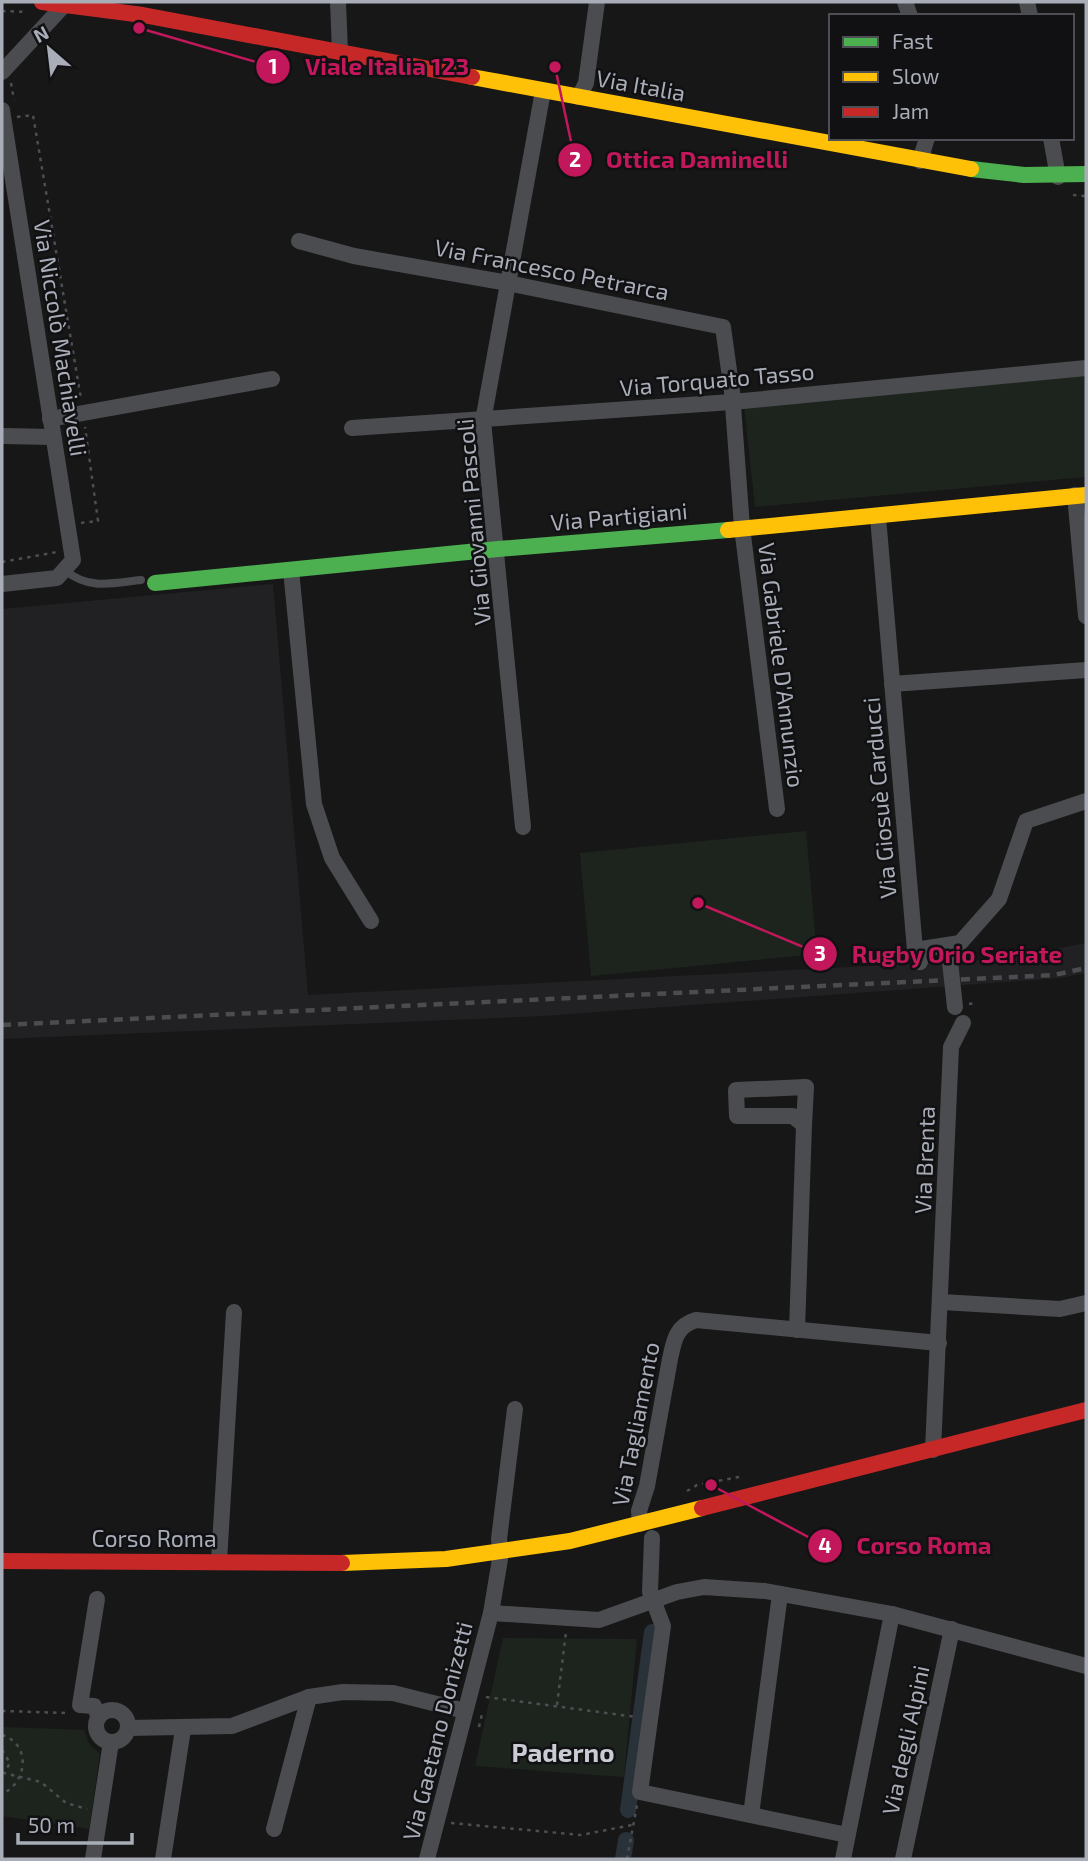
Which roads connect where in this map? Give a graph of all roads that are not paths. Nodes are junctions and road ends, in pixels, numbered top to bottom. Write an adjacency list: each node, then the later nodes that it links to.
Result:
1 (42, 2): 4 (street, Via Italia)
2 (338, 2): 6 (street)
3 (597, 2): 9 (street)
4 (65, 4): 5 (street, Via Italia); 7 (street)
5 (95, 4): 6 (street, Via Italia)
6 (340, 52): 8 (street, Via Italia)
7 (7, 73)
8 (543, 91): 9 (street, Via Italia); 17 (street, Via Giovanni Pascoli)
9 (579, 97): 13 (street, Via Italia)
10 (2, 110): 21 (street, Via Niccolò Machiavelli)
11 (925, 140): 13 (street)
12 (1051, 140): 15 (street)
13 (920, 161): 15 (street, Via Italia)
14 (1086, 174): 15 (street, Via Italia)
15 (1058, 177)
16 (299, 241): 17 (street, Via Francesco Petrarca)
17 (508, 283): 20 (street, Via Francesco Petrarca); 22 (street, Via Giovanni Pascoli)
18 (1086, 368): 20 (street, Via Torquato Tasso)
19 (272, 379): 21 (street)
20 (732, 401): 22 (street, Via Torquato Tasso); 28 (street, Via Gabriele D'Annunzio)
21 (50, 419): 25 (street, Via Niccolò Machiavelli)
22 (483, 421): 23 (street, Via Torquato Tasso); 29 (street, Via Giovanni Pascoli)
23 (352, 428)
24 (2, 436): 25 (street)
25 (53, 437): 31 (street, Via Niccolò Machiavelli)
26 (1081, 495): 27 (street, Via Partigiani); 34 (street)
27 (878, 517): 28 (street, Via Partigiani); 36 (street, Via Giosuè Carducci)
28 (743, 527): 29 (street, Via Partigiani); 38 (street, Via Gabriele D'Annunzio)
29 (498, 549): 30 (street, Via Partigiani); 39 (street, Via Giovanni Pascoli)
30 (291, 570): 32 (street, Via Partigiani); 40 (street)
31 (66, 571): 32 (lane); 33 (street)
32 (148, 581)
33 (2, 583)
34 (1086, 616)
35 (1086, 670): 36 (street, Via Giosuè Carducci)
36 (892, 684): 37 (street, Via Giosuè Carducci)
37 (1086, 801)
38 (777, 809)
39 (523, 827)
40 (371, 921)
41 (950, 962): 42 (street, bridge)
42 (955, 1007)
43 (963, 1023): 45 (street, Via Brenta)
44 (804, 1125): 44 (street); 48 (street)
45 (942, 1302): 46 (street); 49 (street, Via Brenta)
46 (1086, 1303)
47 (234, 1312): 57 (street)
48 (797, 1330): 49 (street, Via Tagliamento); 53 (street, Via Tagliamento)
49 (939, 1343): 52 (street, Via Brenta)
50 (515, 1409): 55 (street, Via Gaetano Donizetti)
51 (1086, 1410): 52 (street, Corso Roma)
52 (933, 1450): 53 (street, Corso Roma)
53 (640, 1524): 55 (street, Corso Roma)
54 (652, 1538): 60 (street)
55 (501, 1553): 57 (street, Corso Roma); 61 (street, Via Gaetano Donizetti)
56 (2, 1561): 57 (street, Corso Roma)
57 (219, 1562)
58 (780, 1594): 60 (street, Via Gaetano Donizetti); 62 (street, Via Gaetano Donizetti); 71 (street)
59 (97, 1599): 67 (street)
60 (655, 1601): 61 (street, Via Gaetano Donizetti); 71 (street)
61 (491, 1613): 66 (street, Via Gaetano Donizetti)
62 (892, 1614): 63 (street, Via Gaetano Donizetti); 73 (street)
63 (953, 1629): 64 (street, Via Gaetano Donizetti); 78 (street, Via degli Alpini)
64 (1086, 1666)
65 (309, 1698): 66 (street); 69 (street); 72 (street)
66 (463, 1717): 76 (street, Via Gaetano Donizetti)
67 (94, 1720): 68 (street); 70 (street)
68 (128, 1728): 69 (street); 70 (street)
69 (183, 1728): 75 (street)
70 (104, 1743): 74 (street)
71 (751, 1815): 73 (street)
72 (274, 1829)
73 (847, 1835): 77 (street)
74 (93, 1859)
75 (163, 1859)
76 (427, 1859)
77 (842, 1859)
78 (903, 1859)

